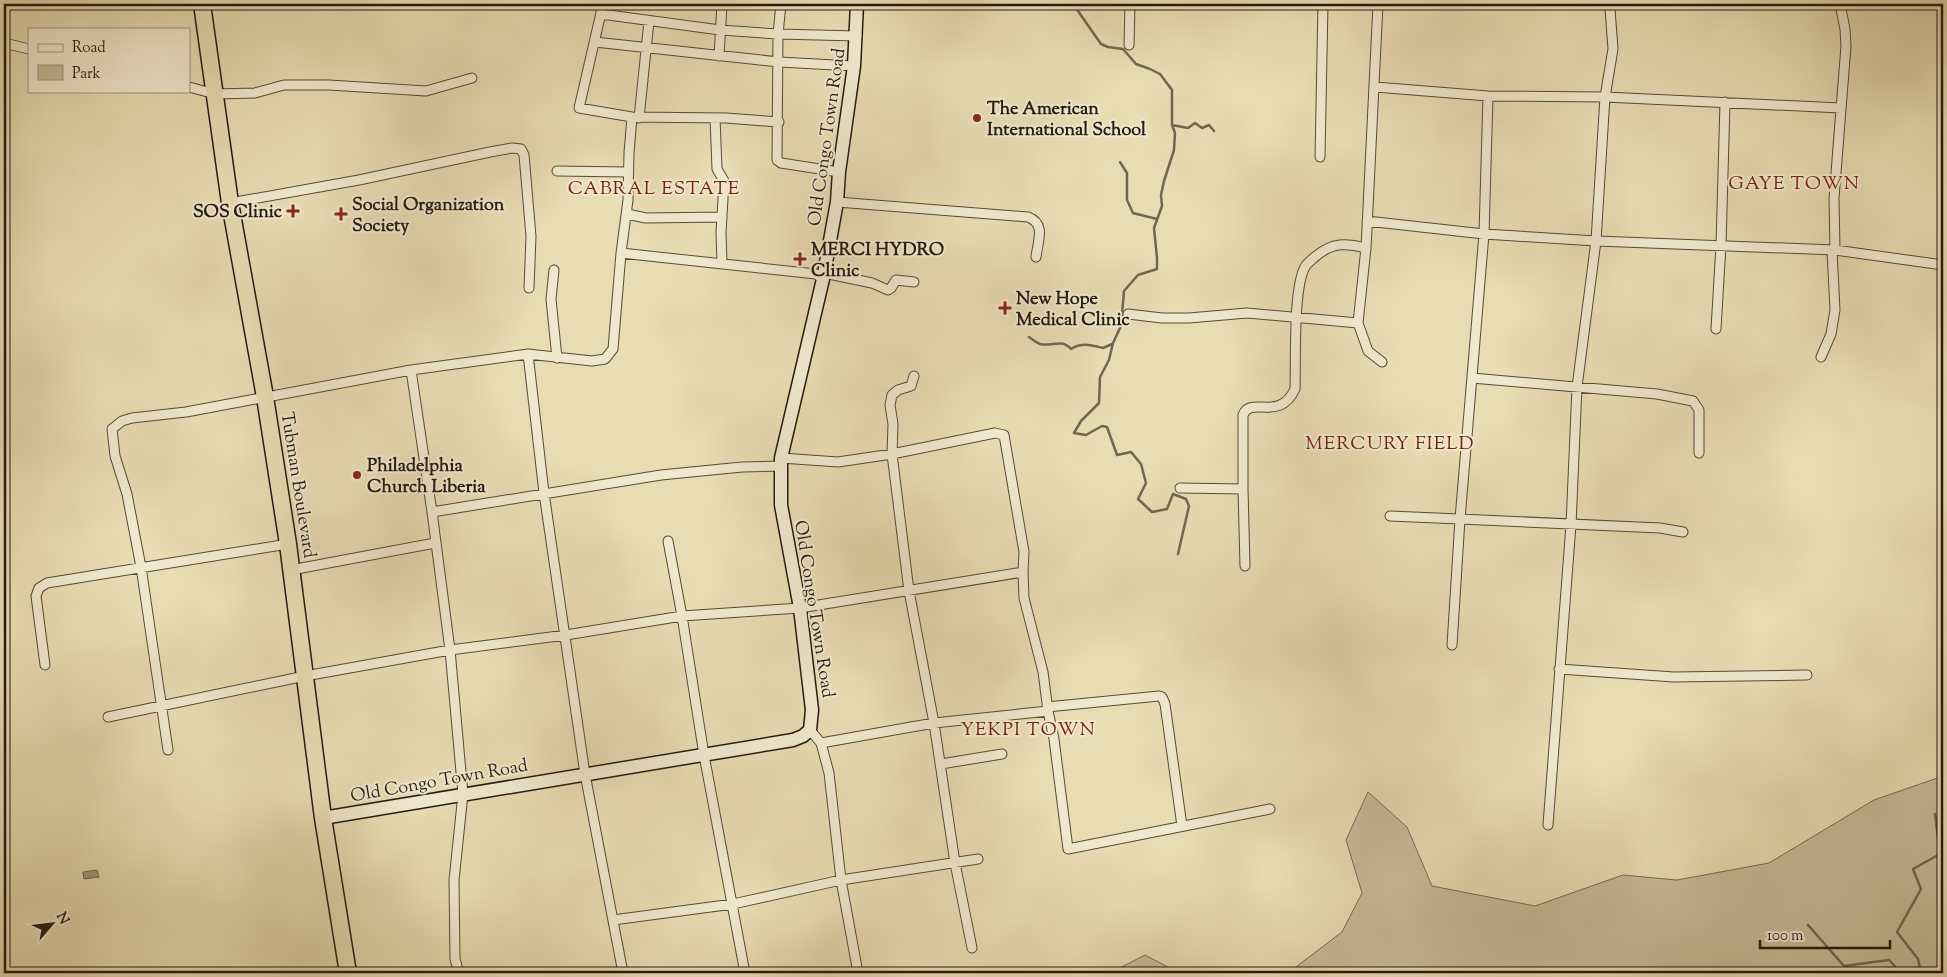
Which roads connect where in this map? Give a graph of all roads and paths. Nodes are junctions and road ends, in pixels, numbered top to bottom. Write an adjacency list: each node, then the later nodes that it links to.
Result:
1 (202, 4): 27 (highway, Tubman Boulevard)
2 (603, 4): 11 (street)
3 (722, 4): 13 (street)
4 (781, 4): 14 (street)
5 (857, 4): 15 (street, Old Congo Town Road)
6 (1130, 4): 18 (street)
7 (1323, 4): 35 (street)
8 (1378, 4): 26 (street)
9 (1840, 4): 31 (street)
10 (1610, 9): 29 (street)
11 (601, 14): 12 (street); 16 (street)
12 (649, 21): 13 (street); 19 (street)
13 (720, 30): 14 (street); 21 (street)
14 (778, 34): 15 (street); 22 (street)
15 (857, 36): 23 (street, Old Congo Town Road)
16 (594, 42): 19 (street); 32 (street)
17 (4, 43): 20 (street)
18 (1129, 45)
19 (646, 48): 21 (street); 32 (street)
20 (28, 49)
21 (719, 56): 22 (street)
22 (778, 62): 23 (street); 34 (street)
23 (854, 66): 38 (street, Old Congo Town Road)
24 (472, 78): 27 (street)
25 (190, 87): 27 (street)
26 (1375, 87): 28 (street); 43 (street)
27 (215, 94): 40 (highway, Tubman Boulevard)
28 (1488, 96): 29 (street); 44 (street)
29 (1605, 97): 30 (street); 45 (street)
30 (1725, 102): 31 (street); 46 (street)
31 (1841, 108): 48 (street)
32 (635, 118): 33 (street); 37 (street)
33 (715, 118): 34 (street); 42 (street)
34 (779, 122): 38 (street)
35 (1320, 157)
36 (557, 171): 37 (street)
37 (628, 172): 41 (street)
38 (839, 172): 39 (street, Old Congo Town Road)
39 (837, 202): 50 (street); 54 (street, Old Congo Town Road)
40 (230, 203): 56 (street); 69 (highway, Tubman Boulevard)
41 (627, 214): 42 (street); 49 (street)
42 (722, 217): 51 (street)
43 (1367, 221): 44 (street); 47 (street)
44 (1484, 234): 45 (street); 67 (street)
45 (1596, 241): 46 (street); 68 (street)
46 (1721, 246): 48 (street); 60 (street)
47 (1366, 248): 58 (street); 59 (street)
48 (1834, 250): 52 (street); 62 (street)
49 (621, 252): 51 (street); 63 (street)
50 (1036, 257)
51 (722, 263): 54 (street)
52 (1943, 265)
53 (554, 270): 63 (street)
54 (823, 276): 55 (street); 72 (street, Old Congo Town Road)
55 (914, 282)
56 (529, 288)
57 (1128, 314): 58 (street)
58 (1297, 318): 59 (street); 74 (street)
59 (1358, 323): 64 (street)
60 (1716, 329)
61 (528, 354): 63 (street); 65 (street); 75 (street)
62 (1822, 357)
63 (557, 358)
64 (1382, 362)
65 (411, 370): 69 (street); 76 (street)
66 (914, 376): 71 (street)
67 (1472, 378): 68 (street); 78 (street)
68 (1577, 387): 70 (street); 79 (street)
69 (265, 397): 83 (highway, Tubman Boulevard); 85 (street)
70 (1699, 453)
71 (892, 454): 72 (street); 87 (street); 88 (street)
72 (781, 462): 75 (street); 89 (street, Old Congo Town Road)
73 (1180, 488): 74 (street)
74 (1243, 489): 84 (street)
75 (544, 493): 76 (street); 91 (street)
76 (432, 512): 82 (street)
77 (1390, 516): 78 (street)
78 (1460, 519): 79 (street); 92 (street)
79 (1571, 525): 80 (street); 95 (street)
80 (1683, 532)
81 (668, 541): 90 (street)
82 (435, 543): 86 (street); 93 (street)
83 (288, 544): 85 (street); 86 (highway, Tubman Boulevard)
84 (1245, 566)
85 (141, 567): 94 (street); 98 (street)
86 (291, 570): 97 (highway, Tubman Boulevard)
87 (1023, 572): 88 (street); 99 (street)
88 (909, 591): 89 (street); 101 (street)
89 (800, 608): 90 (street); 102 (street, Old Congo Town Road)
90 (682, 616): 91 (street); 106 (street)
91 (566, 635): 93 (street); 108 (street)
92 (1452, 645)
93 (450, 650): 97 (street); 109 (street)
94 (45, 665)
95 (1559, 669): 96 (street); 112 (street)
96 (1807, 675)
97 (305, 676): 98 (street); 111 (highway, Tubman Boulevard)
98 (162, 707): 100 (street); 104 (street)
99 (1048, 709): 101 (street); 113 (street); 113 (street)
100 (108, 717)
101 (934, 723): 103 (street); 107 (street)
102 (810, 730): 103 (street); 106 (street, Old Congo Town Road)
103 (821, 743): 116 (street)
104 (168, 750)
105 (1002, 754): 107 (street)
106 (704, 755): 108 (street, Old Congo Town Road); 117 (street)
107 (941, 764): 115 (street)
108 (586, 774): 109 (street, Old Congo Town Road); 118 (street)
109 (463, 794): 111 (street, Old Congo Town Road); 121 (street)
110 (1270, 809): 113 (street)
111 (322, 818): 120 (highway, Tubman Boulevard)
112 (1548, 825)
113 (1182, 826)
114 (978, 859): 115 (street)
115 (955, 863): 116 (street); 119 (street)
116 (841, 880): 117 (street); 124 (street)
117 (733, 904): 118 (street); 123 (street)
118 (613, 920): 122 (street)
119 (972, 948)
120 (348, 973)
121 (459, 973)
122 (623, 973)
123 (745, 973)
124 (858, 973)

